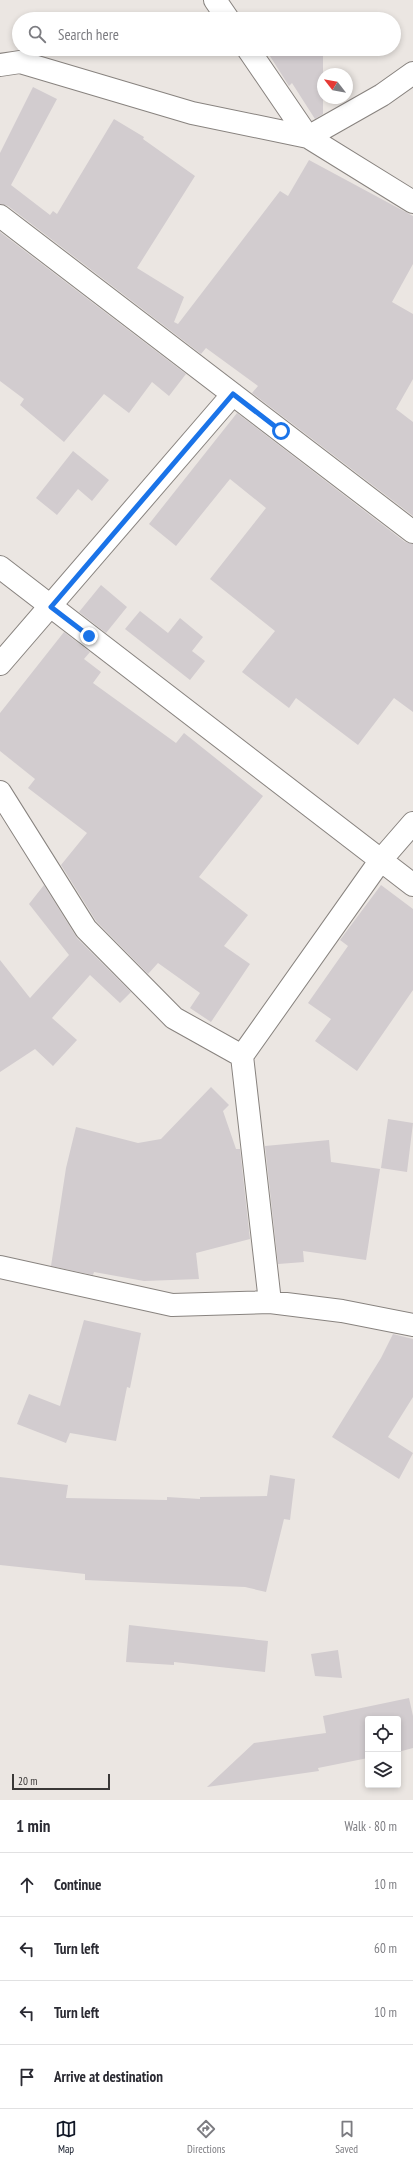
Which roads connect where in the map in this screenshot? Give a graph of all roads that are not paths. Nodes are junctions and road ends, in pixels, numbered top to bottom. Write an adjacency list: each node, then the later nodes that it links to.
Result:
1 (215, 0): 2 (street)
2 (223, 12)
3 (253, 56): 6 (street)
4 (0, 65): 6 (street)
5 (413, 73): 6 (street)
6 (308, 137): 7 (street)
7 (413, 202)
8 (0, 216): 9 (street)
9 (233, 394): 10 (street); 12 (street)
10 (413, 532)
11 (0, 566): 12 (street)
12 (51, 607): 13 (street); 16 (street)
13 (0, 664)
14 (0, 792): 18 (street)
15 (413, 823): 16 (street)
16 (380, 861): 17 (street); 18 (street)
17 (413, 885)
18 (242, 1056): 20 (street)
19 (0, 1267): 20 (street)
20 (270, 1302): 21 (street)
21 (413, 1325)

